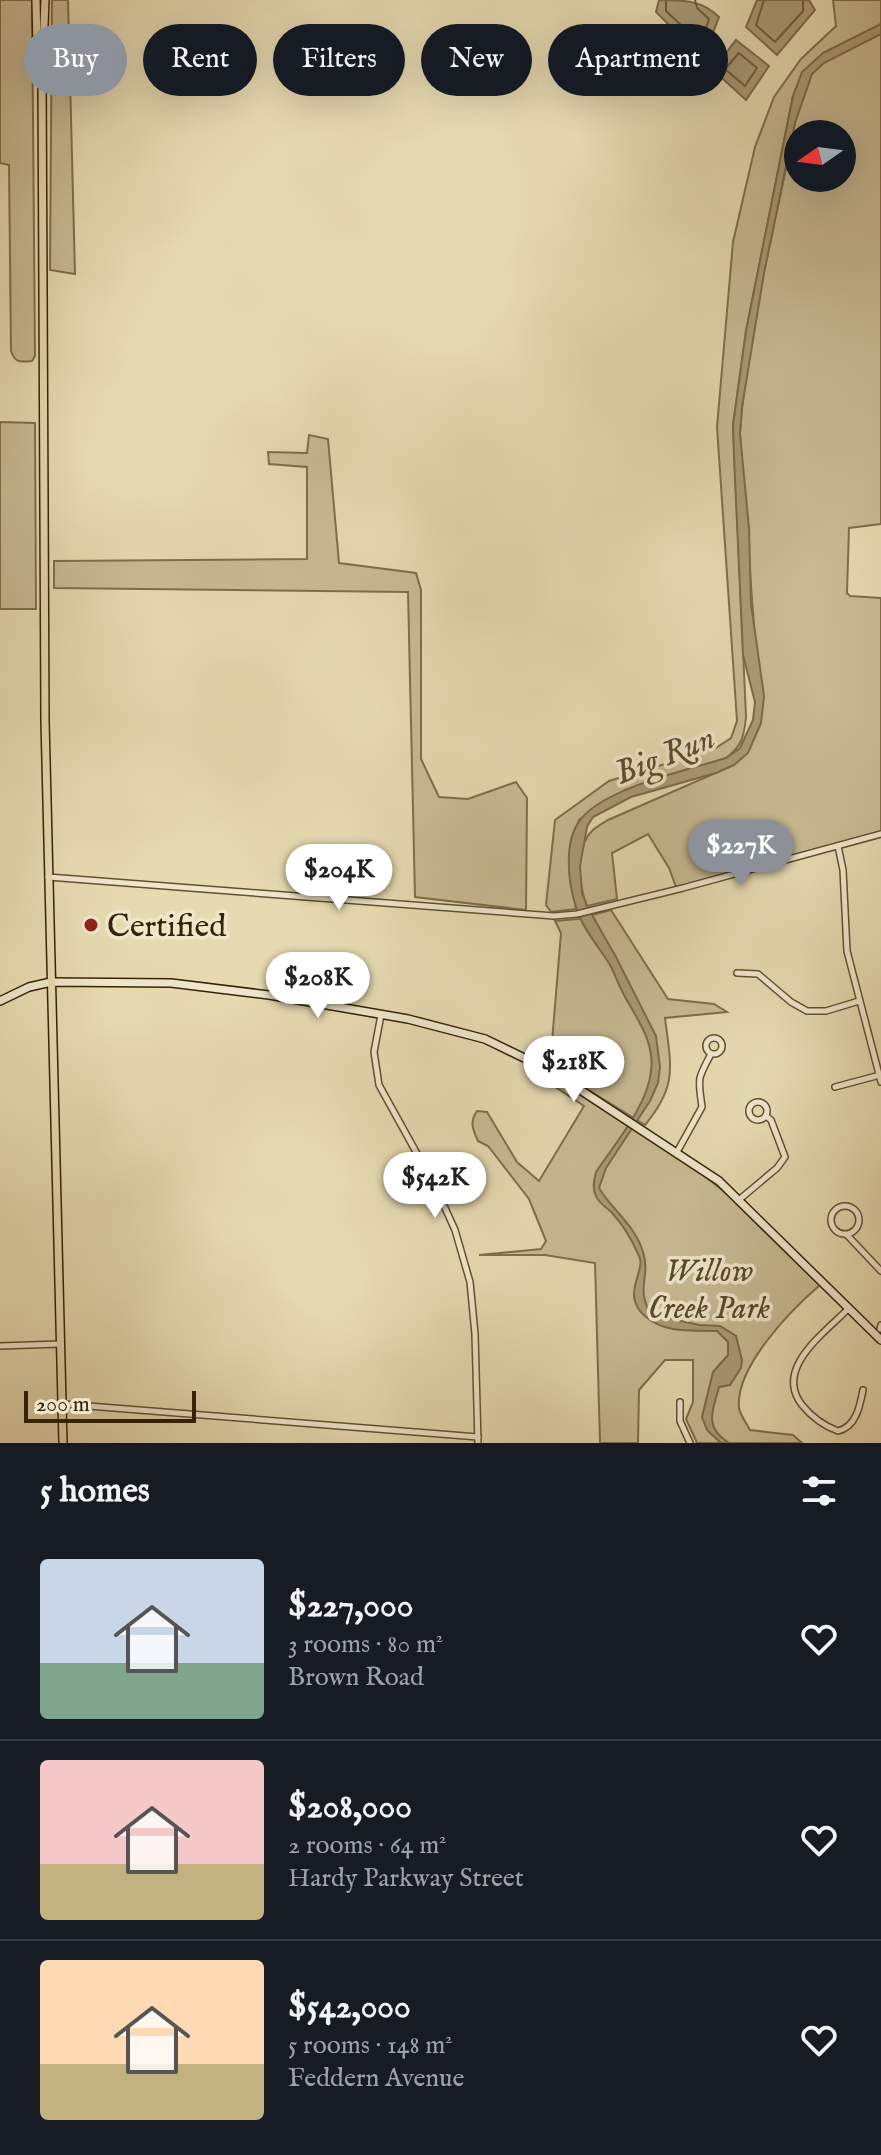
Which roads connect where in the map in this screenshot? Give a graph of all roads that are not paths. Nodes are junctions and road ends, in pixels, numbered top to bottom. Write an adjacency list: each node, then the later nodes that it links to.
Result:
1 (36, 0): 3 (main road)
2 (45, 0): 4 (main road)
3 (37, 24)
4 (44, 24)
5 (42, 96): 8 (main road)
6 (881, 834): 7 (street)
7 (838, 846): 8 (street); 12 (street)
8 (48, 877): 10 (main road)
9 (737, 973): 12 (street)
10 (51, 982): 11 (main road); 13 (main road); 24 (main road)
11 (0, 1001)
12 (859, 1001): 15 (street)
13 (381, 1015): 18 (main road); 29 (street)
14 (711, 1054): 18 (street)
15 (880, 1077): 16 (street)
16 (835, 1087)
17 (766, 1116): 19 (street)
18 (677, 1152): 19 (main road)
19 (740, 1199): 22 (main road)
20 (847, 1235): 20 (street); 21 (street)
21 (881, 1271)
22 (849, 1308): 23 (main road); 26 (street)
23 (880, 1332)
24 (60, 1344): 25 (street); 28 (main road)
25 (0, 1346)
26 (863, 1390)
27 (680, 1402): 31 (street)
28 (62, 1404): 29 (street); 30 (main road)
29 (478, 1440)
30 (63, 1443)
31 (690, 1443)

